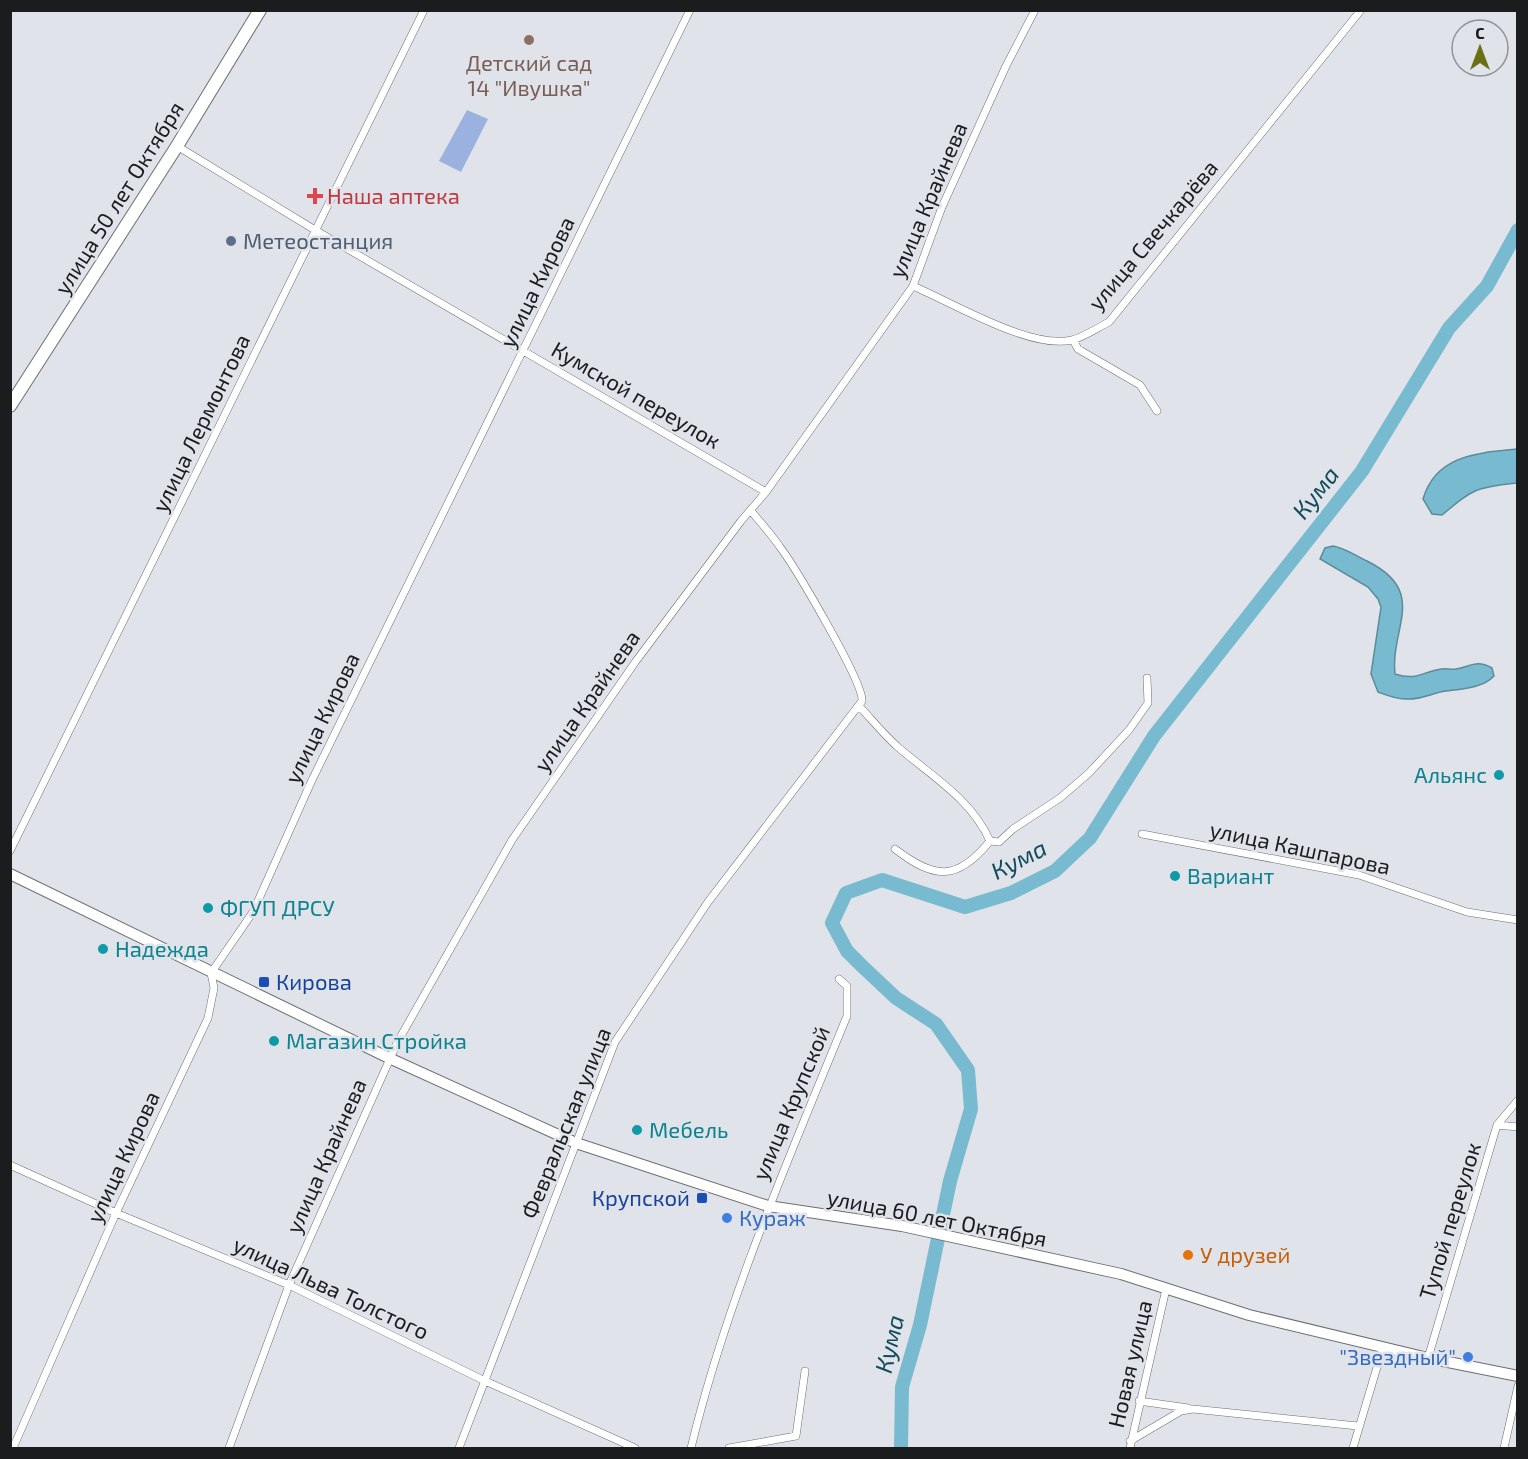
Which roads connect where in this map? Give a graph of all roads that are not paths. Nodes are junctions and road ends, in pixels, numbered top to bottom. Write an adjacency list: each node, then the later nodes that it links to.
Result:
1 (260, 10): 6 (highway, улица 50 лет Октября)
2 (424, 10): 7 (street, улица Лермонтова)
3 (690, 10): 10 (street, улица Кирова)
4 (1035, 10): 8 (street, улица Крайнева)
5 (1361, 10): 9 (street, улица Свечкарёва)
6 (177, 146): 7 (street, Кумской переулок); 11 (highway, улица 50 лет Октября)
7 (315, 230): 10 (street, Кумской переулок); 20 (street, улица Лермонтова)
8 (913, 286): 9 (street, улица Свечкарёва); 13 (street, улица Крайнева)
9 (1073, 340): 12 (street)
10 (524, 351): 13 (street, Кумской переулок); 23 (street, улица Кирова)
11 (10, 406)
12 (1156, 411)
13 (766, 492): 14 (street, улица Крайнева)
14 (751, 511): 16 (street, Февральская улица); 25 (street, улица Крайнева)
15 (1147, 678): 18 (street)
16 (860, 707): 18 (street); 29 (street, Февральская улица)
17 (1142, 834): 22 (street, улица Кашпарова)
18 (990, 841): 19 (street)
19 (895, 849)
20 (10, 851)
21 (10, 874): 23 (main road, улица 60 лет Октября)
22 (1518, 920)
23 (212, 973): 25 (main road, улица 60 лет Октября); 32 (street, улица Кирова)
24 (839, 979): 31 (street, улица Крупской)
25 (389, 1058): 29 (main road, улица 60 лет Октября); 33 (street, улица Крайнева)
26 (1518, 1100): 27 (street, Тупой переулок)
27 (1497, 1125): 28 (street); 36 (street, Тупой переулок)
28 (1518, 1127)
29 (576, 1143): 31 (main road, улица 60 лет Октября); 39 (street, Февральская улица)
30 (10, 1164): 32 (street, улица Льва Толстого)
31 (768, 1206): 34 (main road, улица 60 лет Октября); 49 (street, улица Крупской)
32 (116, 1213): 33 (street, улица Льва Толстого); 45 (street, улица Кирова)
33 (289, 1285): 39 (street, улица Льва Толстого); 46 (street, улица Крайнева)
34 (1166, 1288): 35 (main road, улица 60 лет Октября); 41 (street, Новая улица)
35 (1383, 1347): 36 (main road, улица 60 лет Октября); 43 (street)
36 (1428, 1358): 38 (main road, улица 60 лет Октября)
37 (805, 1371): 50 (street)
38 (1518, 1376)
39 (483, 1380): 47 (street, Февральская улица); 48 (street, улица Льва Толстого)
40 (1518, 1386): 52 (street)
41 (1139, 1401): 42 (street); 44 (street, Новая улица)
42 (1193, 1409): 43 (street); 44 (street)
43 (1358, 1426): 51 (street)
44 (1130, 1445)
45 (13, 1449)
46 (229, 1449)
47 (459, 1449)
48 (635, 1449)
49 (691, 1449)
50 (729, 1449)
51 (1353, 1449)
52 (1504, 1449)

